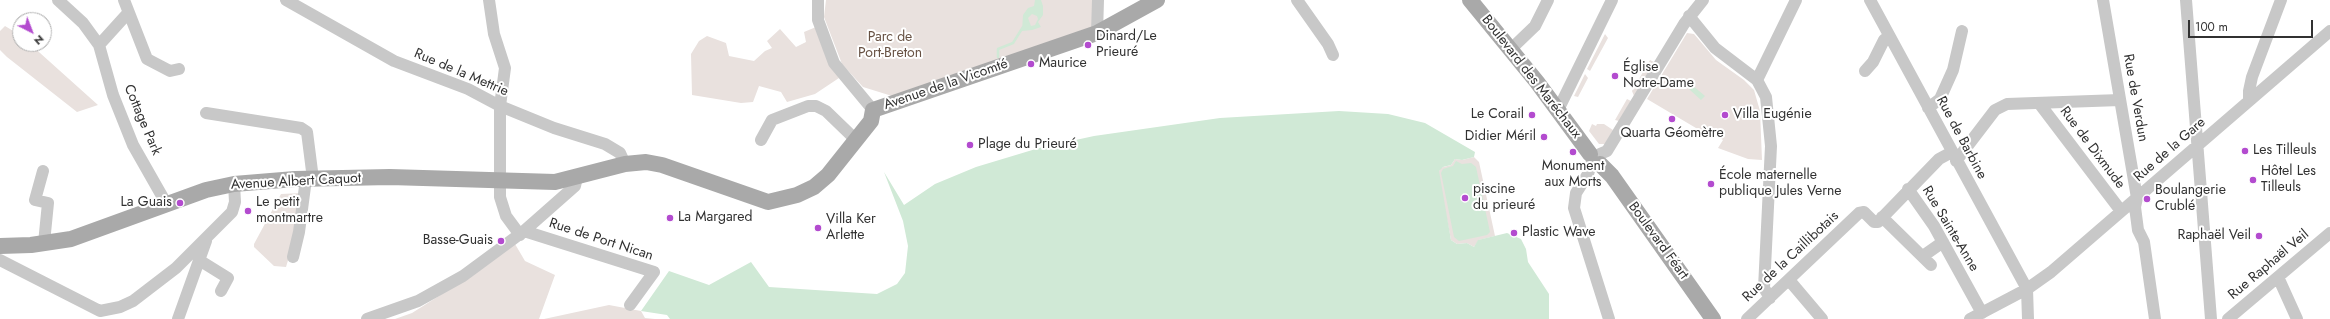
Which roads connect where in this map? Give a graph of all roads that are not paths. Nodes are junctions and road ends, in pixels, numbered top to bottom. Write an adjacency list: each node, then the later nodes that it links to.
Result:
1 (58, 0): 24 (street, Cottage Park)
2 (124, 0): 18 (street)
3 (286, 0): 33 (street, Rue de la Mettrie)
4 (489, 0): 33 (street)
5 (818, 0): 35 (street)
6 (1098, 0): 22 (street)
7 (1157, 0): 22 (main road, Avenue de la Vicomté)
8 (1297, 0): 26 (street)
9 (1470, 0): 25 (main road, Boulevard des Maréchaux)
10 (1548, 0): 25 (street)
11 (1796, 0): 29 (street)
12 (1870, 0): 23 (street, Rue de Barbine)
13 (2103, 0): 30 (street, Rue de Verdun)
14 (2186, 0): 40 (street)
15 (2281, 0): 31 (street)
16 (1608, 2): 37 (street)
17 (1698, 2): 19 (street)
18 (128, 13): 24 (street); 27 (street)
19 (1689, 16): 29 (street); 41 (street)
20 (1962, 31): 34 (street)
21 (2330, 31): 31 (street, Rue de la Gare)
22 (1097, 32): 35 (main road, Avenue de la Vicomté)
23 (1889, 36): 28 (street); 34 (street, Rue de Barbine)
24 (99, 45): 51 (street, Cottage Park)
25 (1511, 49): 37 (main road, Boulevard des Maréchaux)
26 (1333, 55)
27 (180, 69)
28 (1865, 71)
29 (1757, 80): 67 (street)
30 (2120, 100): 32 (street); 50 (street, Rue de Verdun)
31 (2250, 100): 40 (street, Rue de la Gare)
32 (2039, 103): 42 (street); 52 (street, Rue de Dixmude)
33 (500, 106): 43 (street, Rue de la Mettrie); 47 (street)
34 (1928, 108): 42 (street, Rue de Barbine)
35 (872, 110): 39 (main road, Avenue de la Vicomté)
36 (206, 113): 46 (street)
37 (1563, 116): 41 (main road, Boulevard des Maréchaux)
38 (760, 140): 39 (street)
39 (856, 140): 43 (main road, Avenue de la Vicomté)
40 (2198, 145): 50 (street, Rue de la Gare); 80 (street)
41 (1594, 157): 73 (street); 74 (main road, Boulevard Féart)
42 (1954, 157): 49 (street, Rue Sainte-Anne); 65 (street, Rue de Barbine)
43 (625, 164): 45 (main road, Avenue de la Vicomté)
44 (43, 171): 58 (street)
45 (577, 177): 47 (main road, Avenue Albert Caquot); 54 (street)
46 (310, 179): 47 (main road, Avenue Albert Caquot); 48 (main road, Avenue Albert Caquot); 60 (street)
47 (498, 180): 54 (street)
48 (234, 184): 51 (main road, Avenue Albert Caquot); 56 (street)
49 (1908, 189): 53 (street); 57 (street, Rue Sainte-Anne)
50 (2137, 198): 52 (street, Rue de la Gare); 79 (street, Rue de Verdun)
51 (166, 203): 58 (main road, Avenue Albert Caquot)
52 (2121, 211): 65 (street, Rue de la Gare)
53 (1882, 217): 57 (street); 64 (street, Rue de la Caillibotais)
54 (522, 233): 68 (street, Rue de Port Nican); 72 (street)
55 (2330, 233): 63 (street, Rue Raphaël Veil)
56 (208, 237): 62 (street); 70 (street)
57 (1943, 242): 69 (street, Rue Sainte-Anne)
58 (44, 243): 59 (main road, Avenue Albert Caquot)
59 (0, 246)
60 (292, 257)
61 (0, 260): 70 (street)
62 (199, 260): 66 (street); 71 (street)
63 (2278, 277): 81 (street, Rue Raphaël Veil); 82 (street)
64 (1789, 280): 67 (street, Rue de la Caillibotais); 76 (street)
65 (2027, 289): 69 (street, Rue de la Gare); 78 (street)
66 (222, 291)
67 (1770, 298): 75 (street, Rue de la Caillibotais)
68 (630, 305)
69 (1982, 313): 77 (street, Rue de la Gare)
70 (102, 315)
71 (178, 319)
72 (367, 319)
73 (1609, 319)
74 (1713, 319)
75 (1747, 319)
76 (1822, 319)
77 (1970, 319)
78 (2028, 319)
79 (2155, 319)
80 (2212, 319)
81 (2228, 319)
82 (2297, 319)

